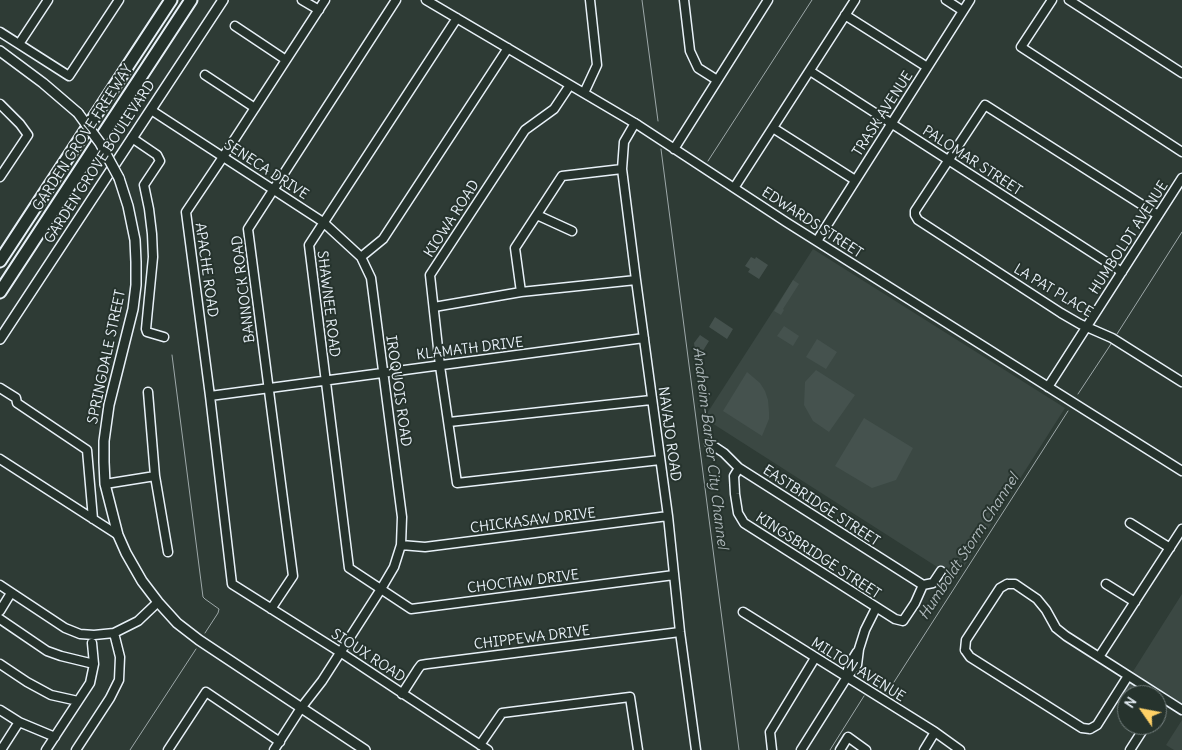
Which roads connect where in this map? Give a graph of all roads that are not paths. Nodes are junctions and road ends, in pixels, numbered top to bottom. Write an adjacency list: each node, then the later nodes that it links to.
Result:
1 (48, 0): 24 (street)
2 (119, 0): 24 (street)
3 (170, 0): 58 (highway, GARDEN GROVE FREEWAY)
4 (191, 0): 61 (highway, GARDEN GROVE FREEWAY)
5 (223, 0): 37 (main road, GARDEN GROVE BOULEVARD)
6 (302, 0): 18 (street)
7 (325, 0): 18 (street, APACHE ROAD)
8 (396, 0): 51 (street, BANNOCK ROAD)
9 (426, 0): 21 (street, EDWARDS STREET)
10 (590, 0): 34 (street)
11 (684, 0): 32 (street)
12 (768, 0): 32 (street)
13 (855, 0): 20 (street)
14 (946, 0): 19 (street)
15 (970, 0): 19 (street, TRASK AVENUE)
16 (1052, 0): 43 (street)
17 (1069, 0): 30 (street)
18 (319, 10): 27 (street, APACHE ROAD)
19 (963, 11): 28 (street, TRASK AVENUE)
20 (845, 15): 28 (street); 29 (street)
21 (457, 18): 25 (street, EDWARDS STREET); 54 (street, SHAWNEE ROAD)
22 (235, 26): 27 (street)
23 (0, 32): 24 (street)
24 (19, 44)
25 (508, 48): 33 (street, EDWARDS STREET); 57 (street)
26 (0, 51): 85 (main road, SPRINGDALE STREET, bridge)
27 (286, 60): 36 (street, APACHE ROAD)
28 (927, 67): 39 (street, TRASK AVENUE)
29 (810, 71): 39 (street, PALOMAR STREET); 40 (street)
30 (1182, 73)
31 (204, 75): 36 (street)
32 (717, 80): 42 (street)
33 (570, 85): 34 (street, EDWARDS STREET); 63 (street, KIOWA ROAD)
34 (584, 93): 38 (street, EDWARDS STREET)
35 (0, 104): 47 (street)
36 (255, 108): 44 (street, APACHE ROAD)
37 (152, 110): 41 (main road, GARDEN GROVE BOULEVARD); 44 (street, SENECA DRIVE)
38 (635, 123): 42 (street, EDWARDS STREET); 46 (street, NAVAJO ROAD)
39 (891, 124): 45 (street, PALOMAR STREET); 49 (street, TRASK AVENUE)
40 (773, 128): 49 (street); 50 (street)
41 (132, 138): 65 (street); 67 (main road, GARDEN GROVE BOULEVARD)
42 (674, 149): 50 (street, EDWARDS STREET)
43 (1182, 152)
44 (223, 157): 51 (street, SENECA DRIVE); 76 (street, APACHE ROAD)
45 (948, 160): 53 (street); 59 (street, PALOMAR STREET); 64 (street, LA PAT PLACE)
46 (622, 169): 52 (street); 60 (street, NAVAJO ROAD)
47 (0, 177)
48 (1182, 178): 53 (street, HUMBOLDT AVENUE)
49 (855, 180): 56 (street, TRASK AVENUE)
50 (734, 188): 56 (street, EDWARDS STREET)
51 (273, 190): 54 (street, SENECA DRIVE); 74 (street, BANNOCK ROAD)
52 (536, 215): 55 (street); 62 (street)
53 (1158, 215): 59 (street, HUMBOLDT AVENUE)
54 (323, 222): 57 (street, SENECA DRIVE); 70 (street, SHAWNEE ROAD)
55 (572, 231)
56 (817, 241): 72 (street, EDWARDS STREET)
57 (361, 257): 69 (street, IROQUOIS ROAD)
58 (0, 261)
59 (1122, 272): 64 (street, HUMBOLDT AVENUE)
60 (636, 280): 62 (street); 66 (street, NAVAJO ROAD)
61 (0, 292)
62 (521, 292): 63 (street)
63 (434, 307): 68 (street, KIOWA ROAD)
64 (1087, 327): 71 (street, LA PAT PLACE); 72 (street, HUMBOLDT AVENUE)
65 (164, 337)
66 (644, 338): 68 (street, KLAMATH DRIVE); 77 (street, NAVAJO ROAD)
67 (0, 339)
68 (440, 366): 69 (street, KLAMATH DRIVE); 78 (street, KIOWA ROAD)
69 (382, 372): 70 (street, KLAMATH DRIVE); 91 (street, IROQUOIS ROAD)
70 (326, 381): 74 (street, KLAMATH DRIVE); 100 (street, SHAWNEE ROAD)
71 (1182, 382)
72 (1048, 387): 83 (street, EDWARDS STREET)
73 (0, 388): 87 (street)
74 (268, 388): 76 (street, KLAMATH DRIVE); 105 (street, BANNOCK ROAD)
75 (148, 392): 84 (street)
76 (210, 396): 96 (street, APACHE ROAD)
77 (651, 400): 78 (street); 81 (street, NAVAJO ROAD)
78 (449, 422): 81 (street, KIOWA ROAD)
79 (709, 443): 82 (street, EASTBRIDGE STREET)
80 (0, 459): 87 (street)
81 (660, 460): 86 (street, NAVAJO ROAD)
82 (739, 468): 99 (street, EASTBRIDGE STREET); 104 (street, KINGSBRIDGE STREET)
83 (1182, 471)
84 (155, 476): 85 (street); 93 (street)
85 (105, 484): 90 (main road, SPRINGDALE STREET)
86 (668, 516): 91 (street, CHICKASAW DRIVE); 95 (street, NAVAJO ROAD)
87 (93, 519): 90 (street)
88 (1130, 523): 92 (street)
89 (1182, 529): 92 (street)
90 (118, 535): 102 (main road, SPRINGDALE STREET)
91 (401, 545): 100 (street, IROQUOIS ROAD)
92 (1170, 548): 103 (street)
93 (168, 552)
94 (941, 572): 99 (street)
95 (674, 575): 100 (street, CHOCTAW DRIVE); 109 (street, NAVAJO ROAD)
96 (232, 584): 105 (street, SIOUX ROAD)
97 (1106, 584): 103 (street)
98 (0, 585): 101 (street)
99 (923, 586): 104 (street, KINGSBRIDGE STREET)
100 (381, 589): 114 (street, IROQUOIS ROAD)
101 (11, 592): 106 (street); 110 (street)
102 (158, 602): 110 (street); 125 (main road, SPRINGDALE STREET)
103 (1135, 602): 115 (street)
104 (876, 608): 120 (street)
105 (271, 609): 114 (street, SIOUX ROAD)
106 (0, 610)
107 (743, 612): 116 (street, MILTON AVENUE)
108 (0, 619): 118 (street)
109 (680, 632): 122 (street, CHIPPEWA DRIVE); 144 (street, NAVAJO ROAD)
110 (114, 633): 138 (street)
111 (92, 643): 118 (street)
112 (965, 650): 113 (street); 115 (street); 129 (street)
113 (956, 651)
114 (340, 652): 122 (street, SIOUX ROAD); 125 (street, IROQUOIS ROAD)
115 (1099, 657): 119 (street)
116 (815, 658): 120 (street, MILTON AVENUE); 145 (street)
117 (0, 664): 123 (street)
118 (94, 664): 123 (street)
119 (1128, 676): 121 (street); 129 (street)
120 (846, 677): 130 (street, MILTON AVENUE); 146 (street)
121 (1142, 685)
122 (402, 694): 135 (street, SIOUX ROAD)
123 (78, 701): 132 (street)
124 (1167, 701): 127 (street)
125 (301, 708): 134 (street, IROQUOIS ROAD); 141 (main road, SPRINGDALE STREET)
126 (0, 710): 128 (street)
127 (1182, 710)
128 (19, 722): 132 (street); 136 (street)
129 (1090, 729): 133 (street)
130 (934, 732): 149 (street); 150 (street, MILTON AVENUE)
131 (1140, 735): 151 (street)
132 (55, 737): 137 (street)
133 (1092, 738)
134 (280, 742): 139 (street); 140 (street, IROQUOIS ROAD)
135 (480, 745): 142 (street, SIOUX ROAD); 143 (street)
136 (1, 750)
137 (46, 750)
138 (76, 750)
139 (168, 750)
140 (274, 750)
141 (365, 750)
142 (488, 750)
143 (638, 750)
144 (696, 750)
145 (772, 750)
146 (801, 750)
147 (840, 750): 148 (street)
148 (866, 750)
149 (924, 750)
150 (960, 750)
151 (1130, 750)

